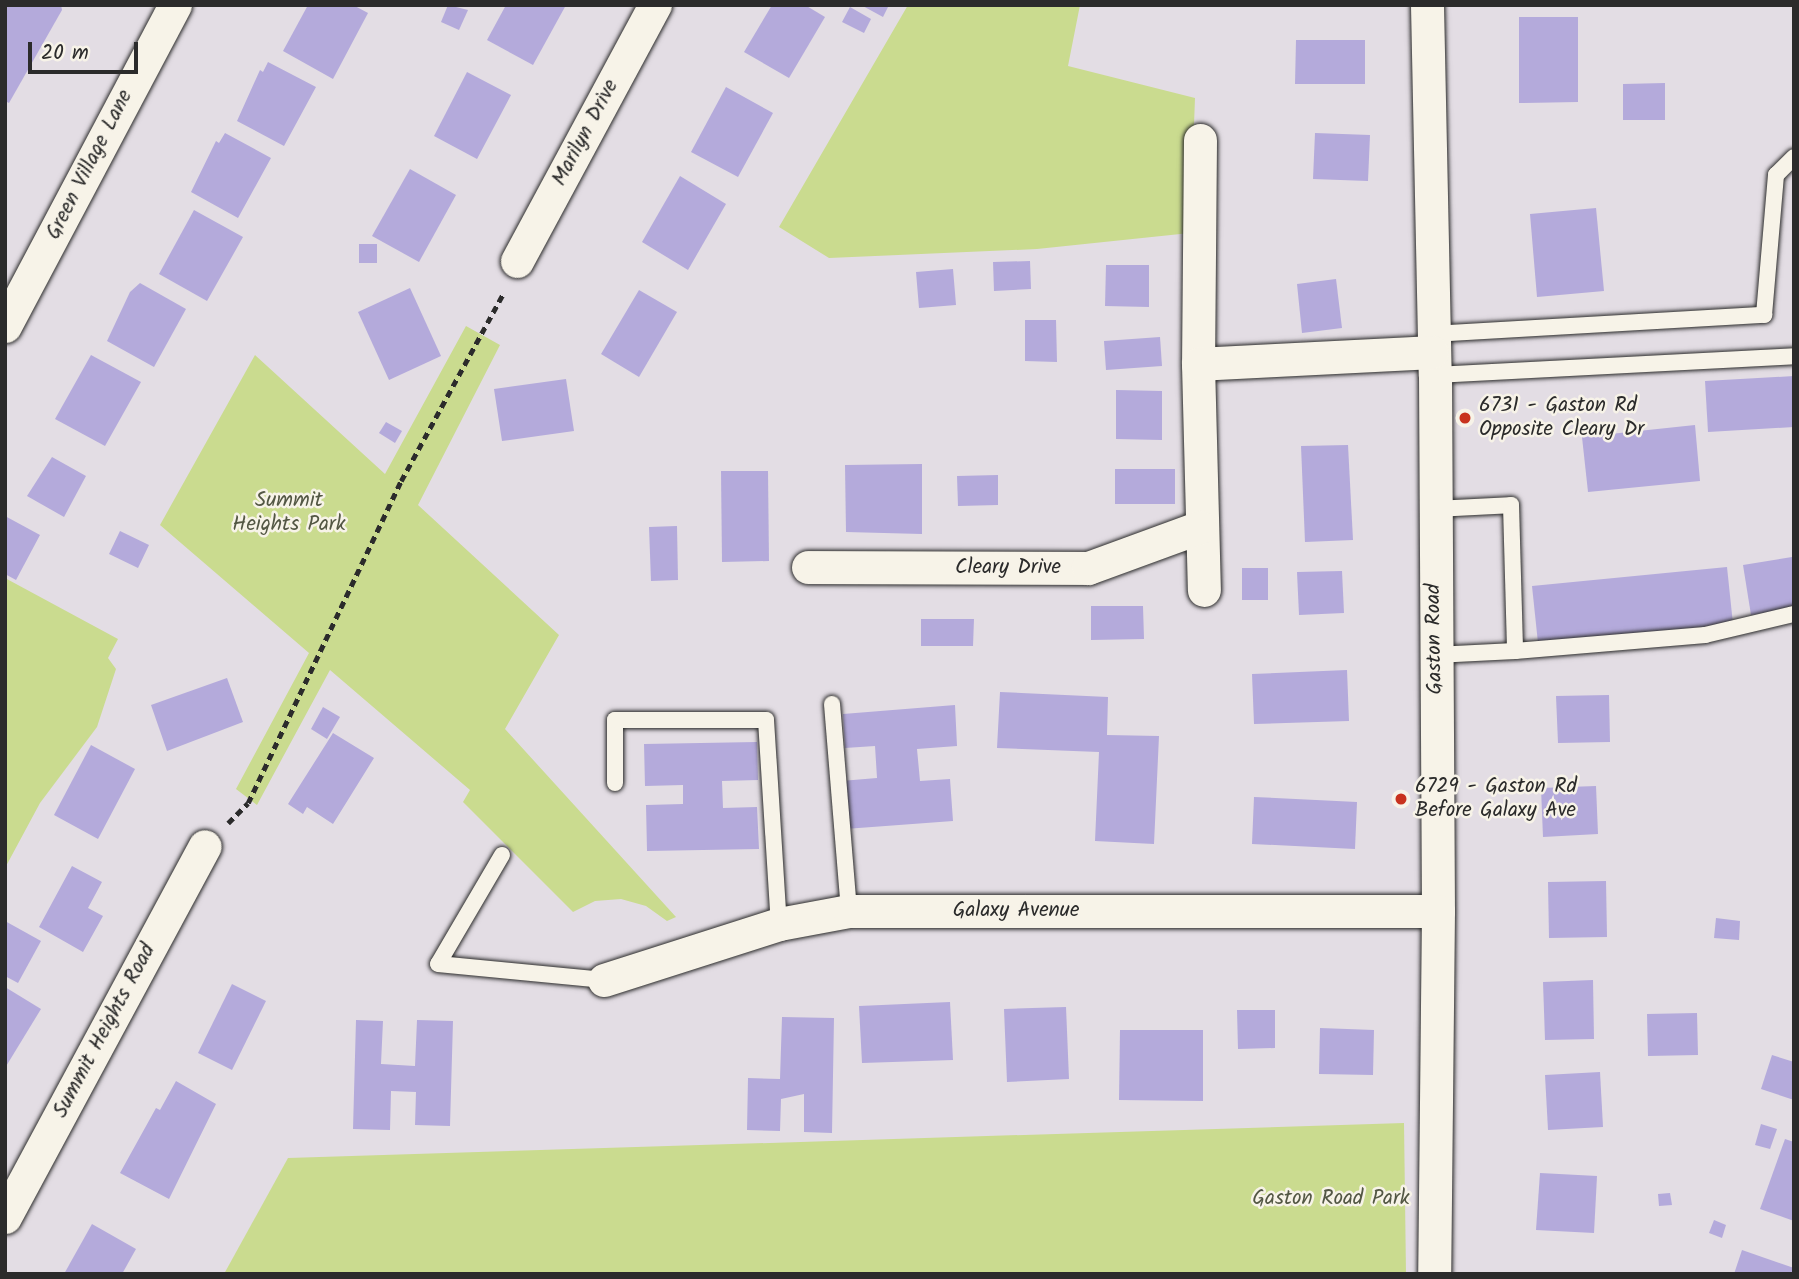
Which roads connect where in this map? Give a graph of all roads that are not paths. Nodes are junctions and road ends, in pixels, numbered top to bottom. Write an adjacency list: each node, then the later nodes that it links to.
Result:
1 (175, 5): 7 (street, Green Village Lane)
2 (655, 5): 6 (street, Marilyn Drive)
3 (1427, 5): 8 (street, Gaston Road)
4 (1199, 141): 10 (street)
5 (1794, 157): 8 (lane)
6 (517, 261)
7 (5, 326)
8 (1433, 353): 9 (lane); 10 (street); 11 (street, Gaston Road)
9 (1794, 356)
10 (1198, 364): 12 (street)
11 (1433, 509): 16 (lane); 17 (street, Gaston Road)
12 (1200, 527): 13 (street, Cleary Drive); 14 (street)
13 (808, 567)
14 (1203, 590)
15 (1794, 614): 16 (lane)
16 (1515, 651): 17 (lane)
17 (1435, 655): 23 (street, Gaston Road)
18 (832, 704): 22 (lane)
19 (615, 783): 24 (lane)
20 (205, 846): 26 (street, Summit Heights Road)
21 (502, 855): 25 (lane)
22 (849, 911): 23 (street, Galaxy Avenue); 24 (street, Galaxy Avenue)
23 (1438, 911): 27 (street, Gaston Road)
24 (779, 924): 25 (street, Galaxy Avenue)
25 (604, 979)
26 (5, 1217)
27 (1434, 1274)

